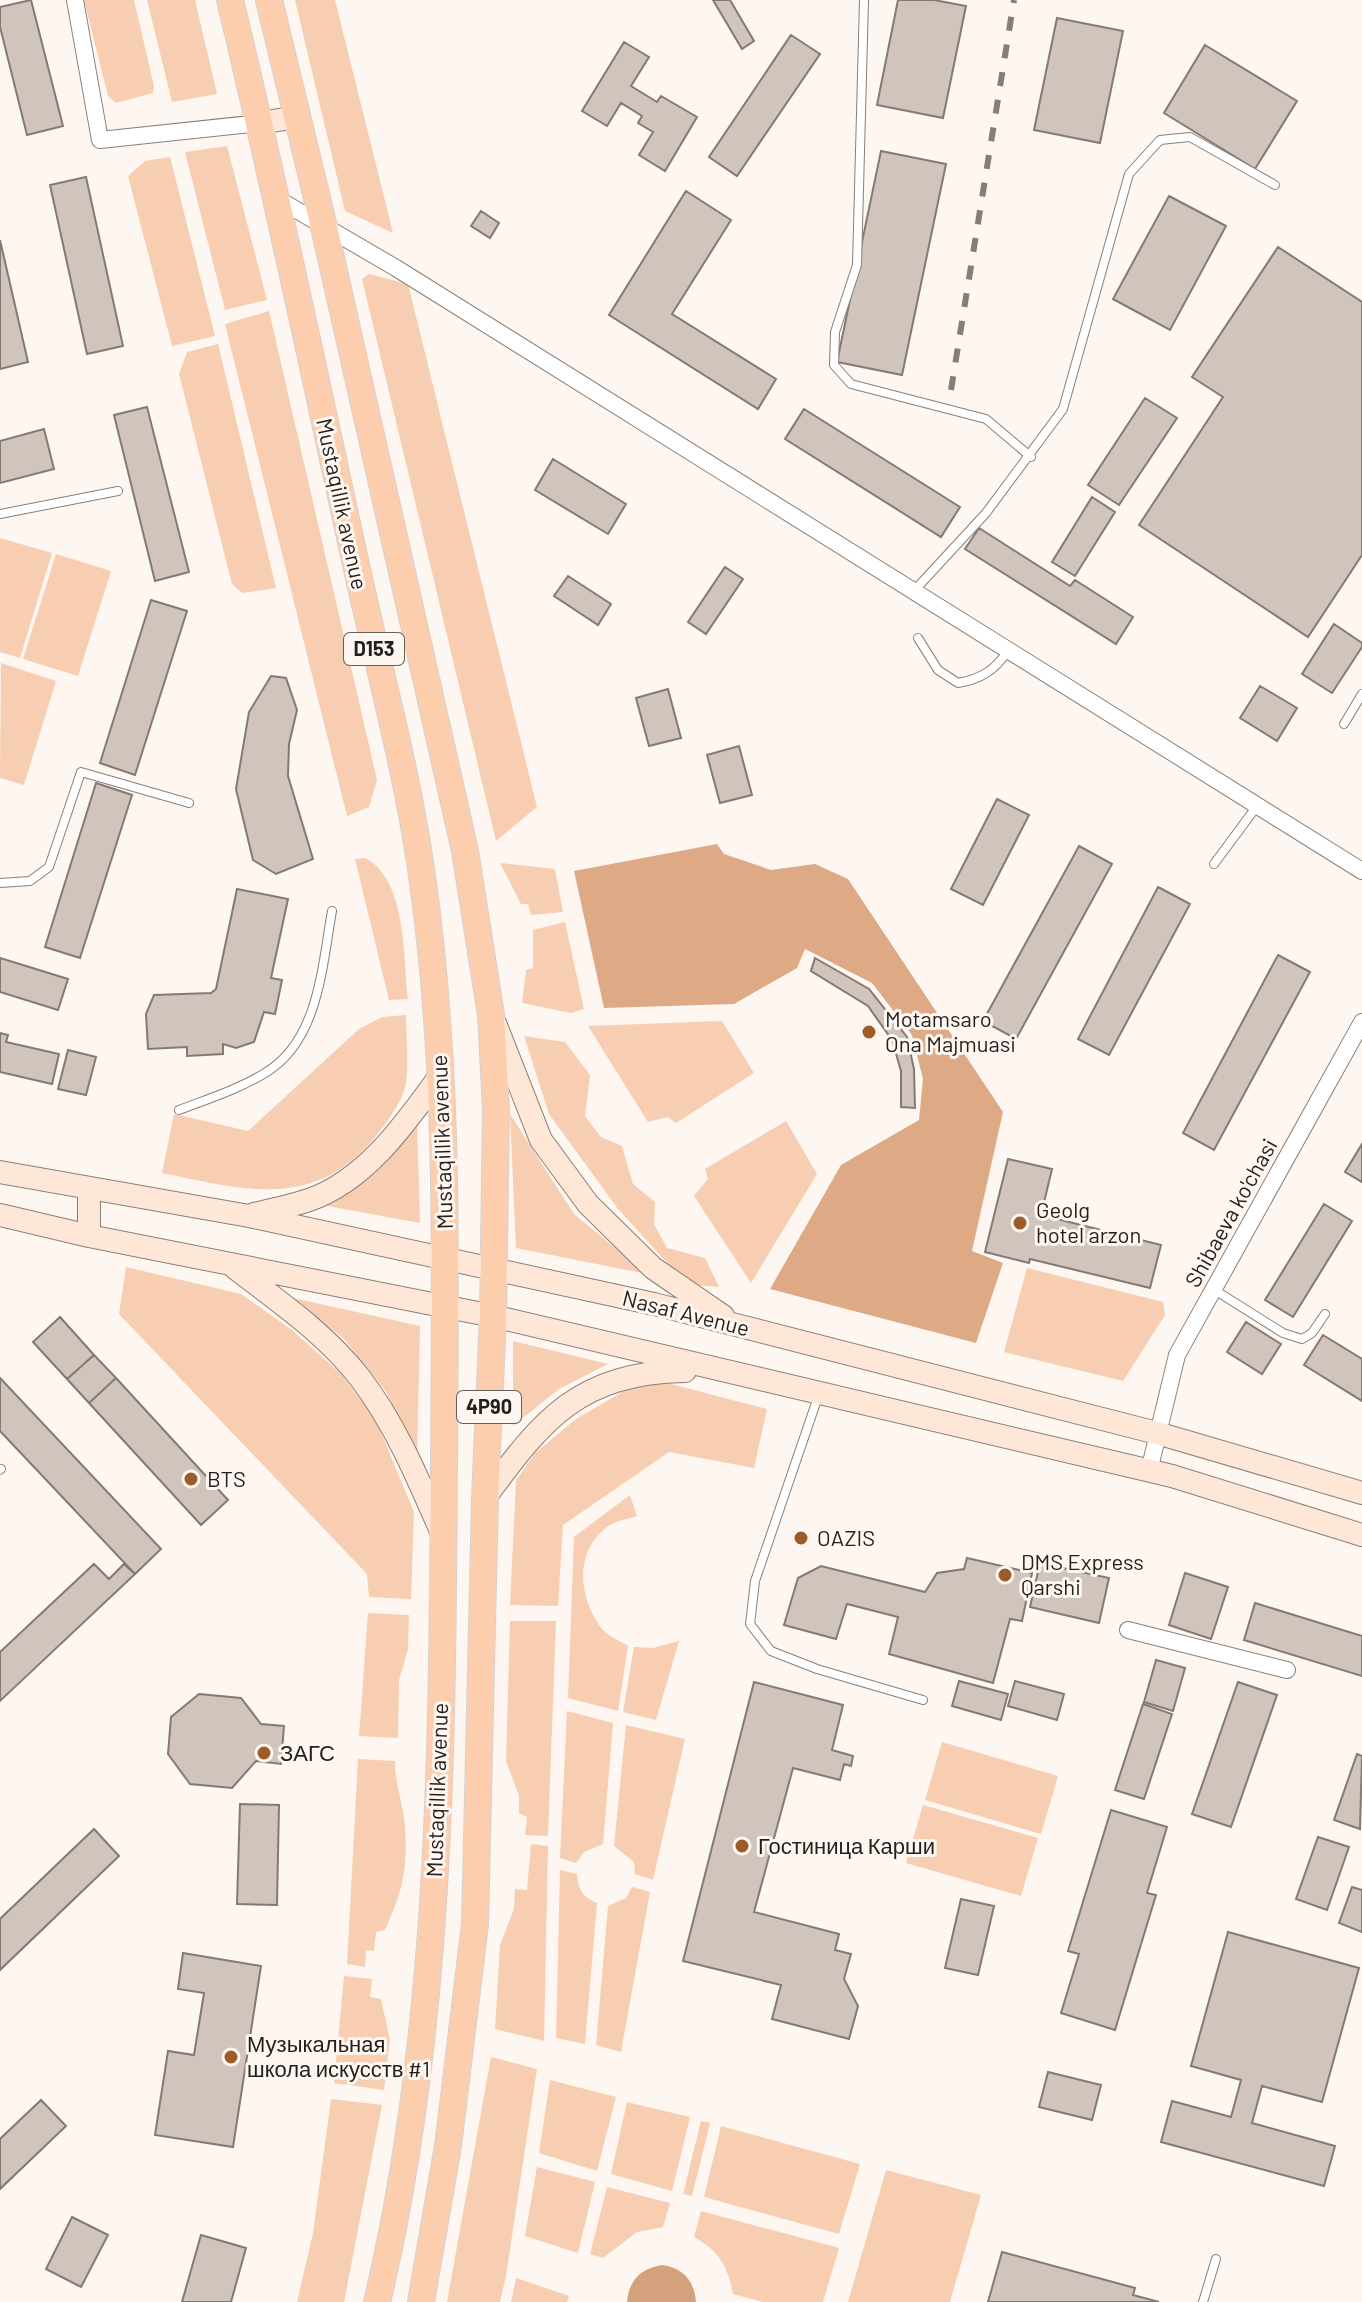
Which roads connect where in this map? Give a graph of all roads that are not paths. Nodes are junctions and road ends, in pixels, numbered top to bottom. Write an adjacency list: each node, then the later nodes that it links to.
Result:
1 (75, 0): 6 (street)
2 (230, 0): 6 (main road, Mustaqillik avenue / D153)
3 (269, 0): 5 (main road, Mustaqillik avenue / D153)
4 (864, 0): 10 (lane)
5 (297, 117): 6 (main road); 9 (main road, Mustaqillik avenue / D153)
6 (260, 123): 8 (main road, Mustaqillik avenue / D153)
7 (1275, 185): 10 (lane)
8 (276, 198): 9 (street); 26 (main road, Mustaqillik avenue / D153)
9 (324, 227): 13 (street); 24 (main road, Mustaqillik avenue / D153)
10 (1031, 457): 13 (lane)
11 (118, 491): 12 (lane)
12 (0, 514)
13 (913, 592): 15 (street)
14 (918, 638): 15 (lane)
15 (1007, 652): 19 (street)
16 (1362, 694): 17 (lane)
17 (1344, 724)
18 (189, 803): 22 (lane)
19 (1257, 806): 20 (lane); 21 (street)
20 (1214, 864)
21 (1362, 871)
22 (0, 883)
23 (332, 911): 27 (lane)
24 (491, 1015): 35 (main road, Mustaqillik avenue / D153); 40 (main road)
25 (1362, 1022): 36 (street, Shibaeva ko'chasi)
26 (439, 1077): 31 (main road); 33 (main road, Mustaqillik avenue / D153)
27 (179, 1110)
28 (0, 1172): 29 (main road, Nasaf Avenue)
29 (89, 1189): 31 (main road, Nasaf Avenue); 32 (main road)
30 (0, 1215): 32 (main road)
31 (249, 1216): 33 (main road, Nasaf Avenue)
32 (89, 1236): 34 (main road)
33 (446, 1260): 35 (main road, Nasaf Avenue); 37 (main road, Mustaqillik avenue / D153)
34 (231, 1264): 37 (main road); 48 (main road)
35 (493, 1269): 39 (main road, D153); 40 (main road, Nasaf Avenue)
36 (1213, 1289): 38 (lane); 43 (street, Shibaeva ko'chasi)
37 (445, 1307): 39 (main road); 48 (main road, Mustaqillik avenue)
38 (1325, 1314)
39 (493, 1316): 41 (main road); 46 (main road, Mustaqillik avenue / 4P90)
40 (737, 1326): 43 (main road, Nasaf Avenue)
41 (716, 1370): 42 (main road); 46 (main road)
42 (819, 1394): 44 (main road); 51 (lane)
43 (1157, 1433): 44 (street, Shibaeva ko'chasi); 45 (main road, Nasaf Avenue)
44 (1149, 1471): 47 (main road)
45 (1362, 1493)
46 (485, 1498): 54 (main road, Mustaqillik avenue)
47 (1362, 1535)
48 (443, 1538): 53 (main road, Mustaqillik avenue)
49 (1128, 1630): 50 (street)
50 (1287, 1670)
51 (923, 1700)
52 (1216, 2259): 55 (lane)
53 (377, 2302)
54 (421, 2302)
55 (1203, 2302)

